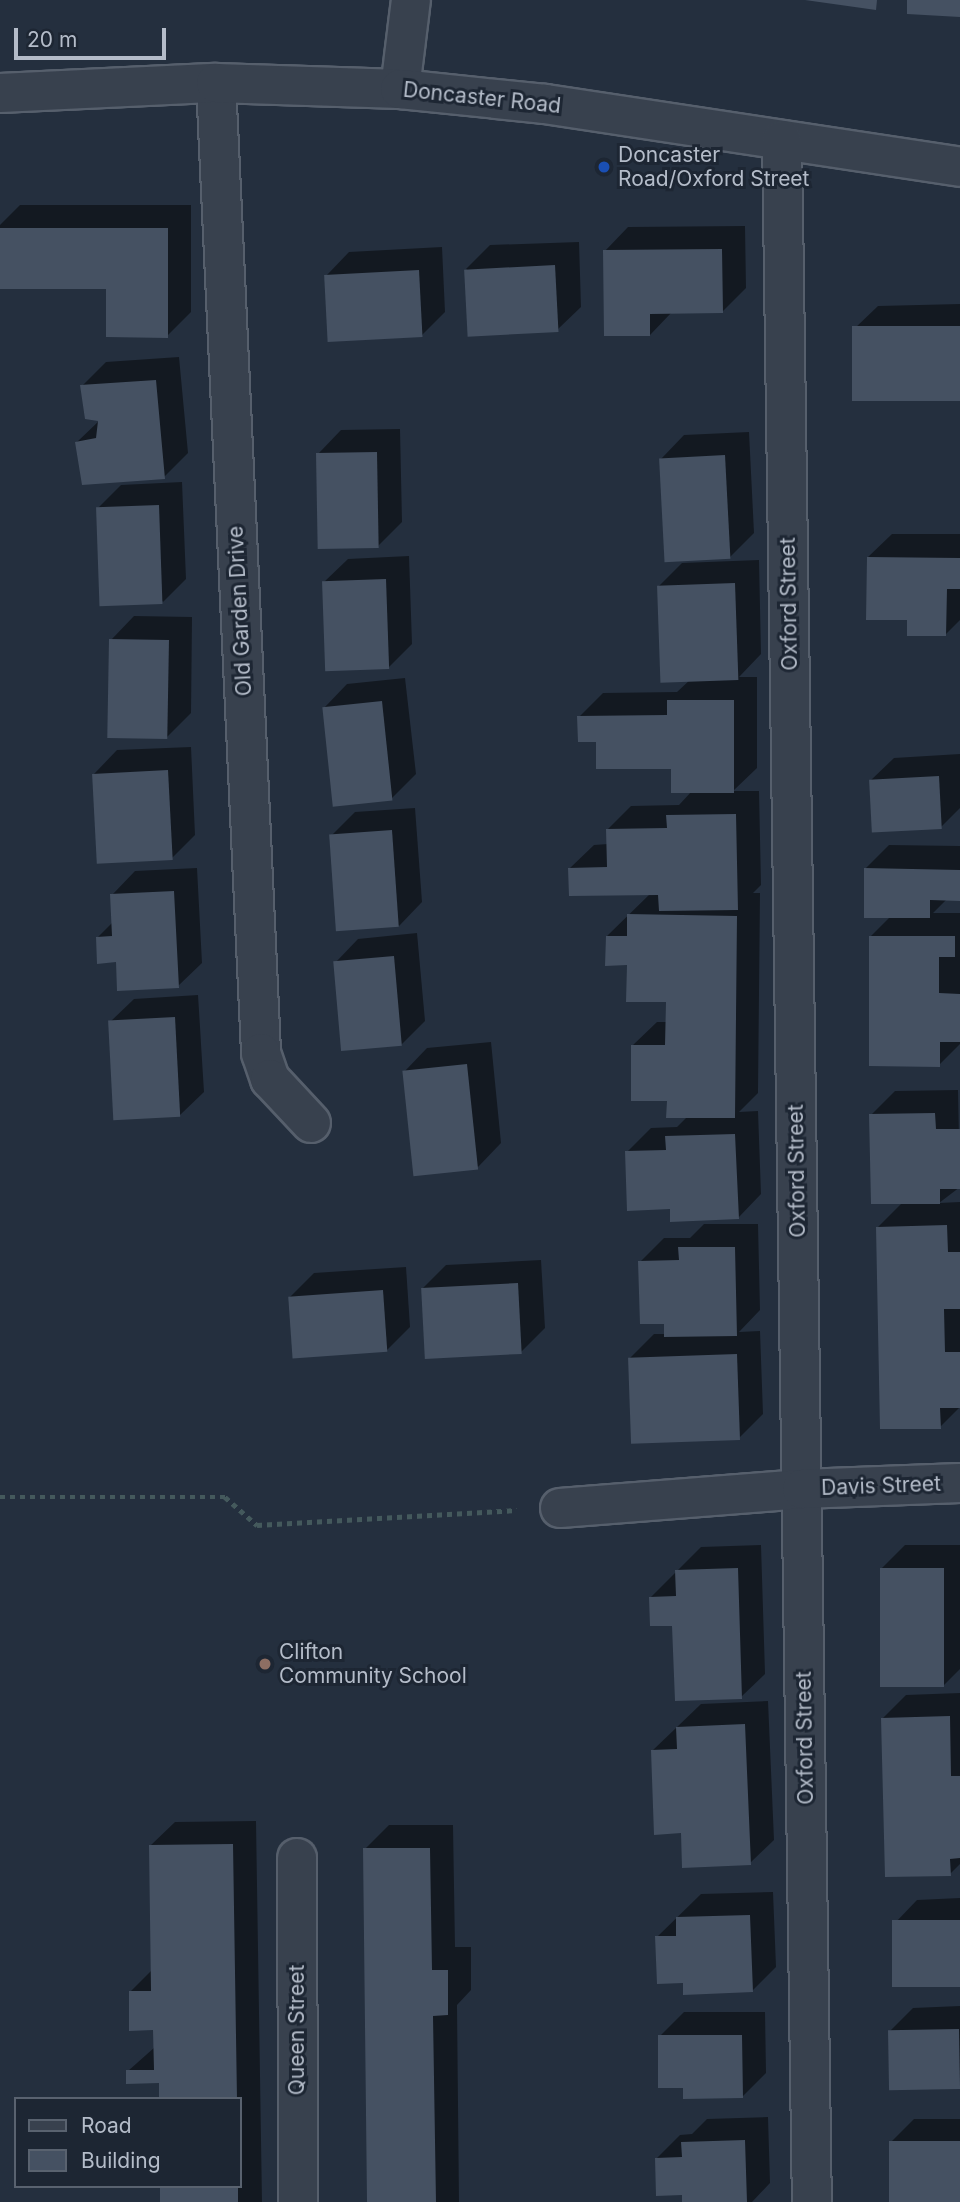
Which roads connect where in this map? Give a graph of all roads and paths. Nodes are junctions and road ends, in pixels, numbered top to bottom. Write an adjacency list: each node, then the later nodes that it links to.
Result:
1 (411, 0): 3 (street)
2 (216, 83): 3 (street, Doncaster Road); 4 (street, Doncaster Road); 7 (street, Old Garden Drive)
3 (400, 89): 5 (street, Doncaster Road)
4 (0, 93)
5 (782, 140): 6 (street, Doncaster Road); 9 (street, Oxford Street)
6 (960, 167)
7 (311, 1123)
8 (960, 1483): 9 (street, Davis Street)
9 (802, 1489): 11 (street, Davis Street); 14 (street, Oxford Street)
10 (0, 1497): 11 (path)
11 (560, 1508)
12 (297, 1858): 13 (street, Queen Street)
13 (298, 2202)
14 (812, 2202)

